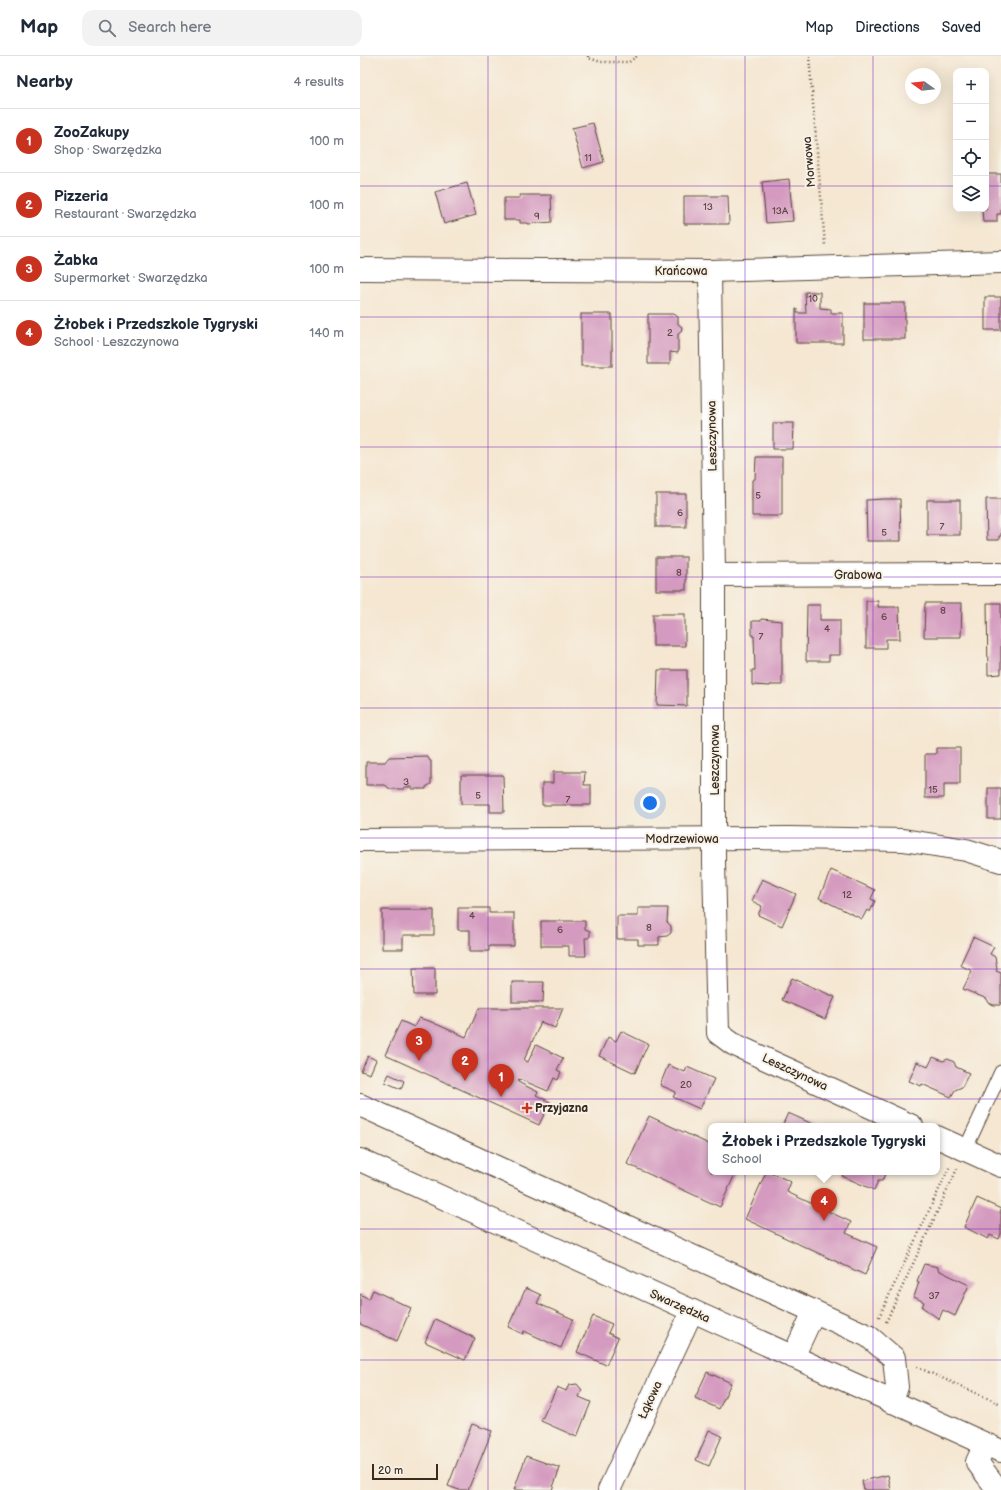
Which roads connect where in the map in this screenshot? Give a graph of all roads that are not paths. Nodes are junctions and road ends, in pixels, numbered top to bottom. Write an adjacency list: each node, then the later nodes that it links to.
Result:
1 (1001, 262): 3 (street, Krańcowa)
2 (360, 269): 3 (street, Krańcowa)
3 (710, 271): 5 (street, Leszczynowa)
4 (1001, 574): 5 (street, Grabowa)
5 (714, 575): 6 (street, Leszczynowa)
6 (715, 838): 7 (street, Modrzewiowa); 8 (street, Modrzewiowa); 11 (street, Leszczynowa)
7 (360, 840)
8 (1001, 861)
9 (1001, 1072): 13 (lane)
10 (360, 1105): 17 (street)
11 (905, 1123)
12 (940, 1138): 13 (street)
13 (962, 1149): 15 (street)
14 (360, 1160): 16 (street, Swarzędzka)
15 (1001, 1166)
16 (692, 1311): 18 (street, Swarzędzka); 21 (street, Łąkowa)
17 (814, 1312): 18 (street); 19 (street)
18 (793, 1357): 19 (street, Swarzędzka)
19 (891, 1402): 20 (street, Swarzędzka)
20 (993, 1447): 22 (street)
21 (609, 1490)
22 (998, 1490)

